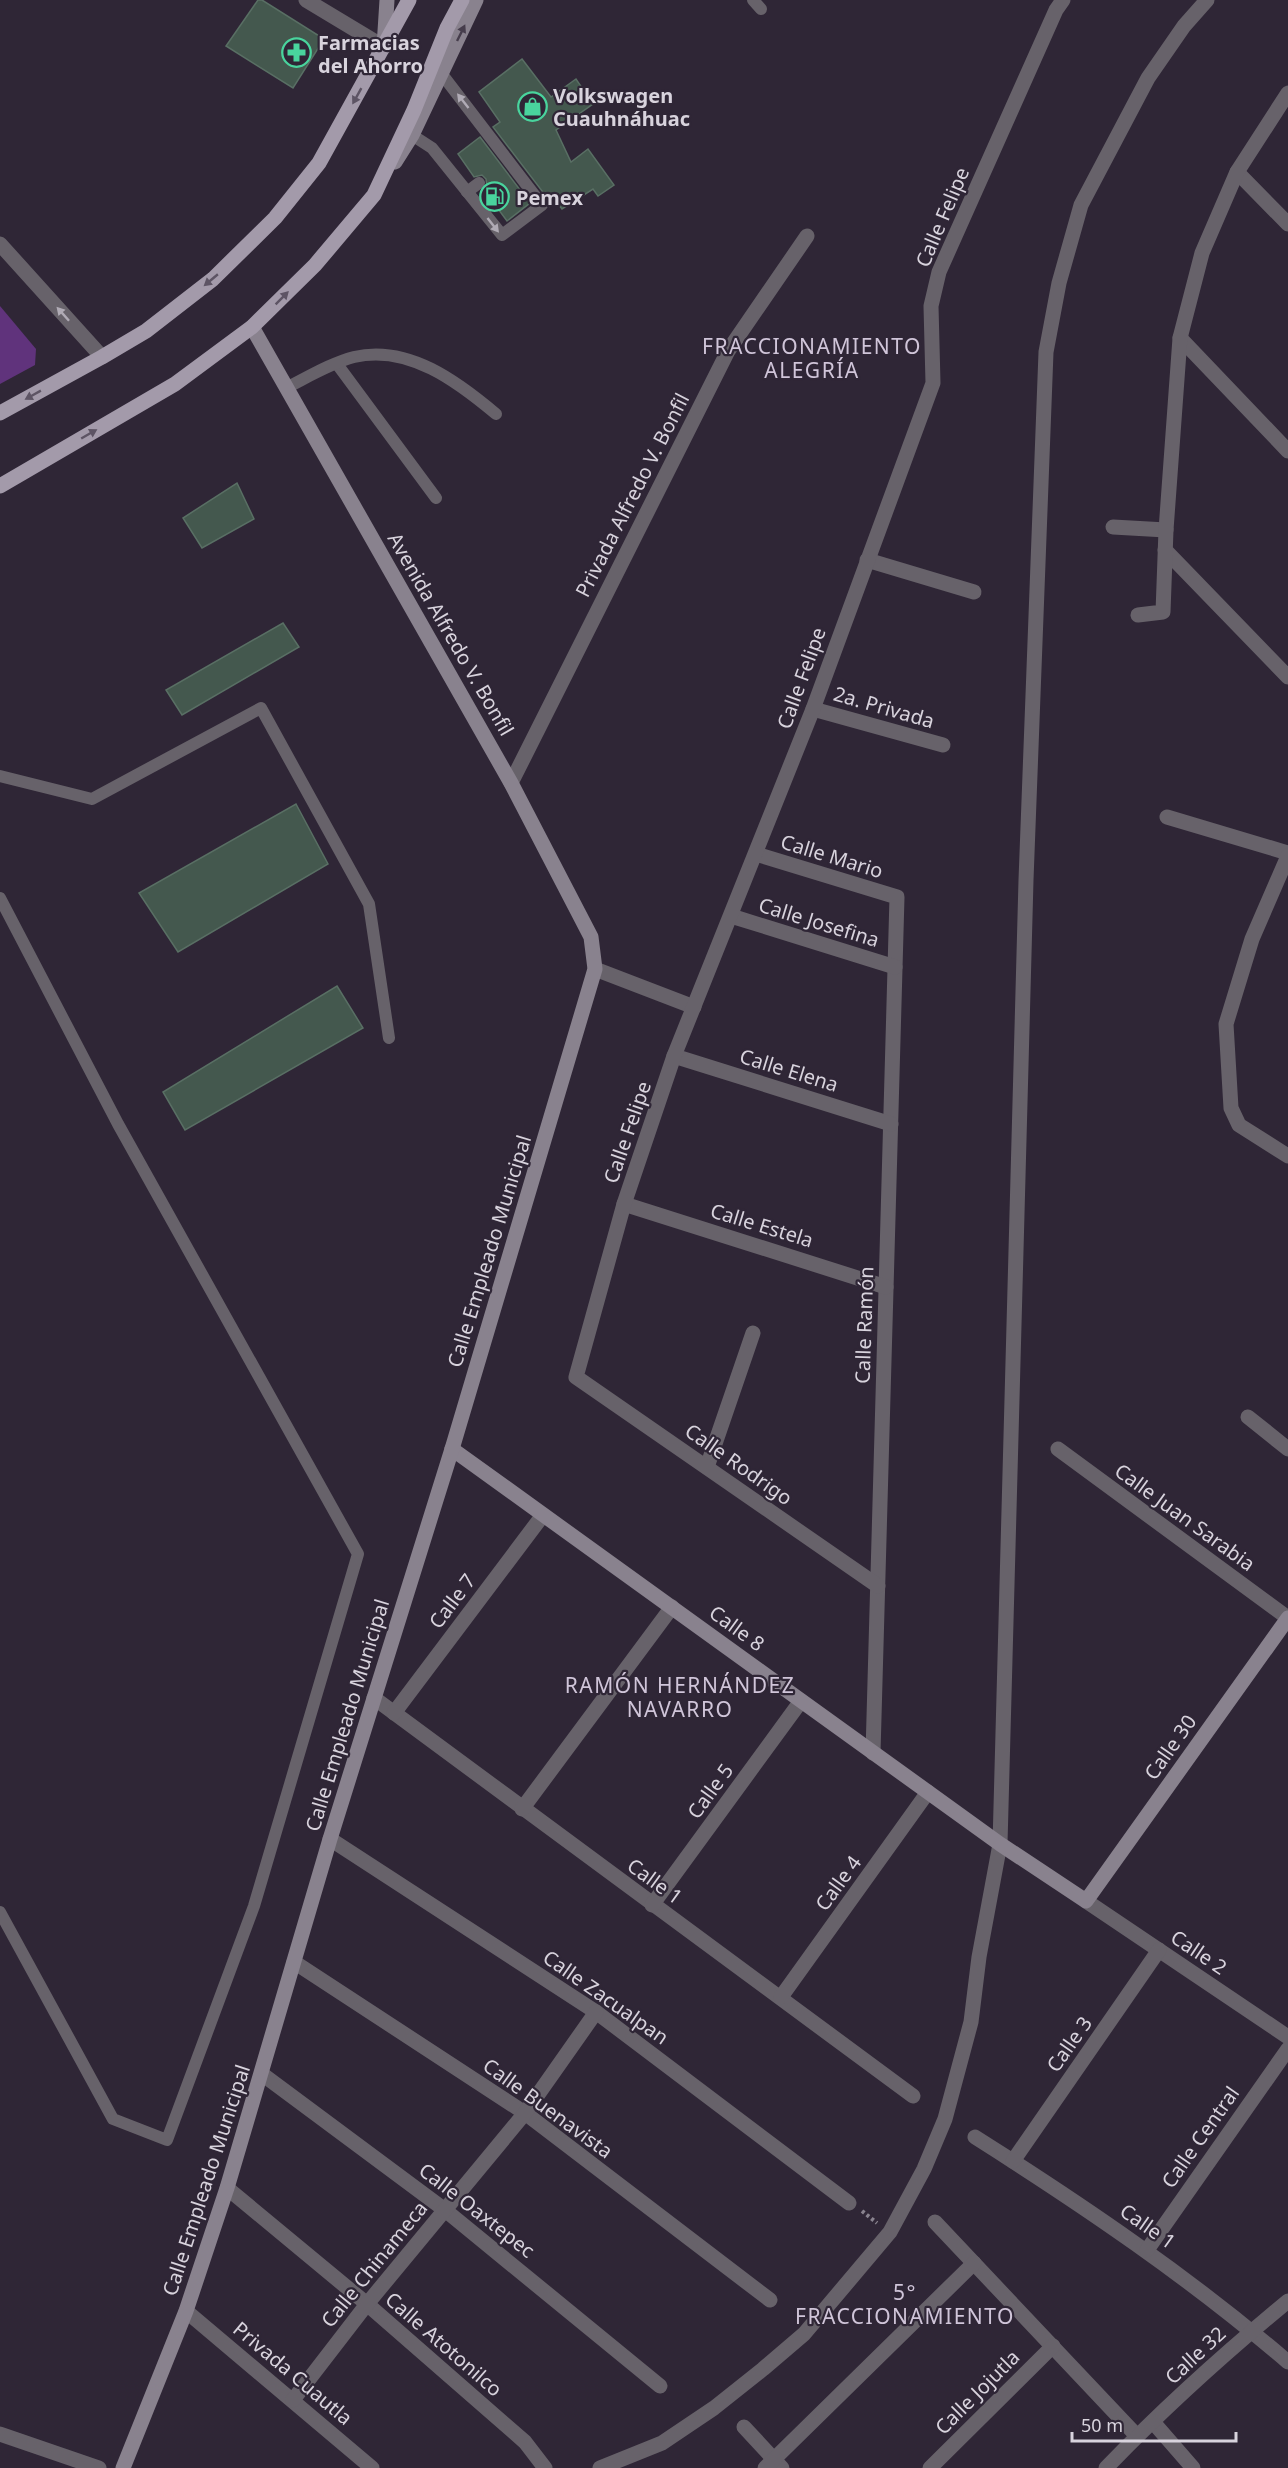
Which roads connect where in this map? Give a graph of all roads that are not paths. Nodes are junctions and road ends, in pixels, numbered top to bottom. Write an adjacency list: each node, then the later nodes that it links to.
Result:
1 (306, 0): 8 (street)
2 (387, 0): 8 (street)
3 (409, 0): 8 (main road)
4 (462, 0): 15 (main road)
5 (476, 0): 9 (street, one-way to 5)
6 (1063, 0): 32 (street, Calle Felipe)
7 (1207, 0): 73 (street)
8 (384, 46): 21 (main road, one-way to 21)
9 (441, 73): 11 (street); 14 (lane, one-way to 9)
10 (1288, 93): 12 (street)
11 (412, 135): 14 (lane); 15 (street)
12 (1237, 172): 16 (street); 20 (street)
13 (479, 183): 14 (lane)
14 (467, 192)
15 (374, 195): 19 (main road, one-way to 15)
16 (1288, 224)
17 (807, 236): 39 (street, Privada Alfredo V. Bonfil)
18 (0, 244): 21 (street, one-way to 18)
19 (252, 327): 23 (street, Avenida Alfredo V. Bonfil); 27 (main road, one-way to 19)
20 (1180, 338): 26 (street); 30 (street)
21 (102, 357): 24 (main road, one-way to 24)
22 (337, 364): 23 (lane); 25 (lane); 28 (lane)
23 (286, 388): 39 (street, Avenida Alfredo V. Bonfil)
24 (0, 413)
25 (496, 414)
26 (1288, 451)
27 (0, 486)
28 (436, 498)
29 (1113, 527): 30 (street)
30 (1166, 530): 31 (street)
31 (1165, 550): 34 (street); 35 (street)
32 (867, 560): 33 (street); 36 (street, Calle Felipe)
33 (974, 592)
34 (1138, 615)
35 (1288, 677)
36 (813, 709): 37 (street, 2a. Privada); 41 (street, Calle Felipe)
37 (943, 746)
38 (0, 776): 49 (lane)
39 (511, 783): 47 (street, Avenida Alfredo V. Bonfil)
40 (1167, 817): 42 (street)
41 (756, 854): 43 (street, Calle Mario); 45 (street, Calle Felipe)
42 (1288, 855): 52 (street)
43 (897, 897): 46 (street, Calle Ramón)
44 (0, 898): 76 (lane)
45 (731, 916): 46 (street, Calle Josefina); 48 (street, Calle Felipe)
46 (895, 967): 51 (street, Calle Ramón)
47 (595, 969): 48 (street); 58 (street, Calle Empleado Municipal)
48 (694, 1007): 50 (street, Calle Felipe)
49 (389, 1038)
50 (674, 1056): 51 (street, Calle Elena); 53 (street, Calle Felipe)
51 (891, 1124): 54 (street, Calle Ramón)
52 (1288, 1156)
53 (624, 1204): 54 (street, Calle Estela); 56 (street, Calle Felipe)
54 (886, 1287): 63 (street, Calle Ramón)
55 (753, 1333): 61 (street)
56 (576, 1377): 61 (street, Calle Rodrigo)
57 (1248, 1417): 60 (street)
58 (452, 1449): 62 (street, Calle 8); 66 (street, Calle Empleado Municipal)
59 (1058, 1449): 65 (street, Calle Juan Sarabia)
60 (1288, 1449)
61 (707, 1467): 63 (street, Calle Rodrigo)
62 (543, 1515): 64 (street, Calle 8); 68 (street, Calle 7)
63 (878, 1586): 69 (street, Calle Ramón)
64 (672, 1608): 67 (street, Calle 8); 71 (street)
65 (1288, 1618): 74 (street, Calle 30)
66 (374, 1698): 68 (street, Calle 1); 72 (street, Calle Empleado Municipal)
67 (801, 1701): 69 (street, Calle 8); 75 (street, Calle 5)
68 (394, 1713): 71 (street, Calle 1)
69 (873, 1753): 70 (street, Calle 8)
70 (928, 1792): 73 (street, Calle 8); 79 (street, Calle 4)
71 (522, 1809): 75 (street, Calle 1)
72 (330, 1839): 78 (street, Calle Empleado Municipal); 80 (street, Calle Zacualpan)
73 (1000, 1844): 74 (street, Calle 8); 112 (street)
74 (1086, 1901): 77 (street, Calle 2)
75 (652, 1905): 79 (street, Calle 1)
76 (0, 1912)
77 (1159, 1950): 81 (street, Calle 2); 87 (street, Calle 3)
78 (294, 1962): 83 (street, Calle Empleado Municipal); 85 (street, Calle Buenavista)
79 (781, 1997): 84 (street, Calle 1)
80 (596, 2012): 85 (street, Calle Chinameca); 89 (street, Calle Zacualpan)
81 (1288, 2037)
82 (1288, 2049): 92 (street, Calle Central)
83 (262, 2074): 88 (street, Calle Empleado Municipal); 90 (street, Calle Oaxtepec)
84 (913, 2096)
85 (525, 2113): 90 (street, Calle Chinameca); 94 (street, Calle Buenavista)
86 (975, 2137): 87 (street, Calle 1)
87 (1013, 2161): 92 (street, Calle 1)
88 (227, 2188): 96 (street, Calle Atotonilco); 97 (street, Calle Empleado Municipal)
89 (849, 2203)
90 (445, 2210): 96 (street, Calle Chinameca); 101 (street, Calle Oaxtepec)
91 (935, 2222): 93 (street)
92 (1146, 2250): 98 (street, Calle 1)
93 (974, 2263): 99 (street); 107 (street)
94 (770, 2300)
95 (1288, 2301): 98 (street, Calle 32)
96 (367, 2304): 102 (street, Calle Chinameca); 108 (street, Calle Atotonilco)
97 (186, 2311): 102 (street, Privada Cuautla); 110 (street, Calle Empleado Municipal)
98 (1252, 2331): 100 (street, Calle 1); 103 (street, Calle 32)
99 (1053, 2346): 106 (street); 113 (street, Calle Jojutla)
100 (1288, 2362)
101 (660, 2386)
102 (293, 2400): 111 (street, Privada Cuautla)
103 (1153, 2422): 106 (street, Calle 32); 115 (street)
104 (744, 2427): 107 (street)
105 (0, 2434): 109 (street)
106 (1137, 2436): 114 (street, Calle 32)
107 (774, 2465)
108 (542, 2466)
109 (99, 2468)
110 (123, 2468)
111 (372, 2468)
112 (600, 2468)
113 (930, 2468)
114 (1106, 2468)
115 (1193, 2468)

